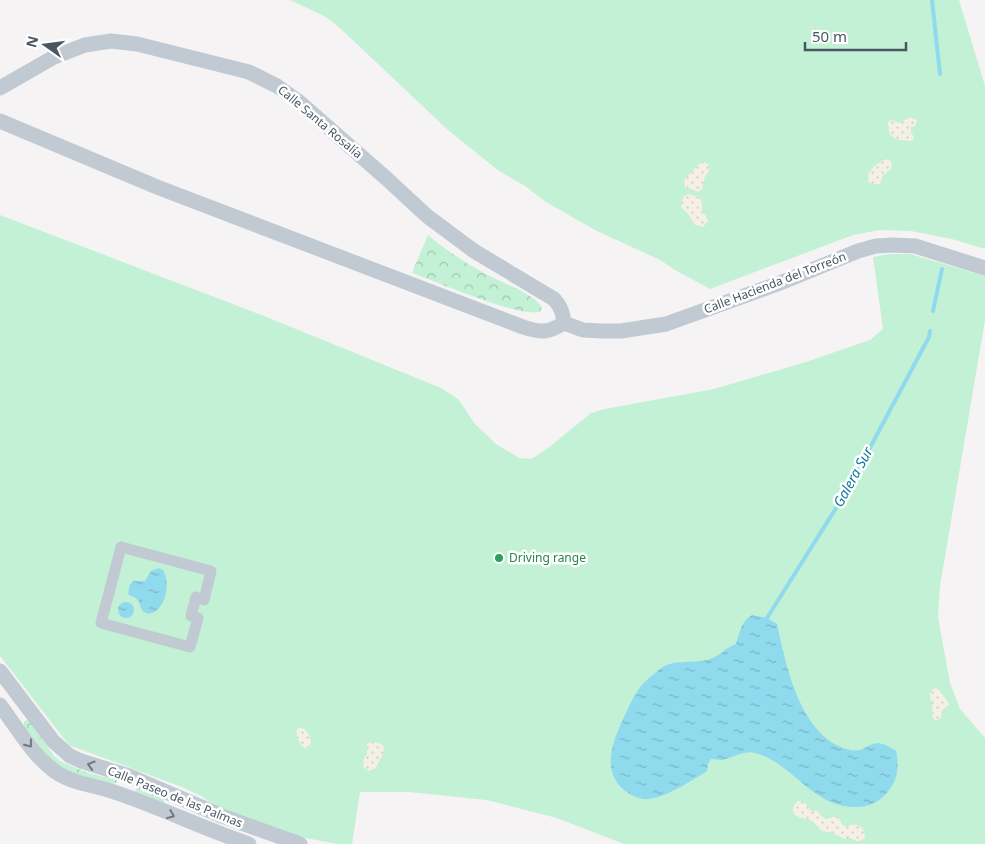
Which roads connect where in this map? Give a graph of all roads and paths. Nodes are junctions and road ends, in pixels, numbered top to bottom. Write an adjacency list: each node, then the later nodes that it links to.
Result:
1 (0, 88): 4 (street, Calle Santa Rosalía)
2 (0, 121): 4 (street)
3 (985, 268): 4 (street, Calle Hacienda del Torreón)
4 (564, 324)
5 (121, 548): 5 (street)
6 (0, 671): 7 (street, Calle Paseo de las Palmas)
7 (25, 702): 8 (street); 10 (street, Calle Paseo de las Palmas, one-way to 7)
8 (3, 714): 9 (street, Calle Paseo de las Palmas, one-way to 9)
9 (249, 844)
10 (300, 844)

